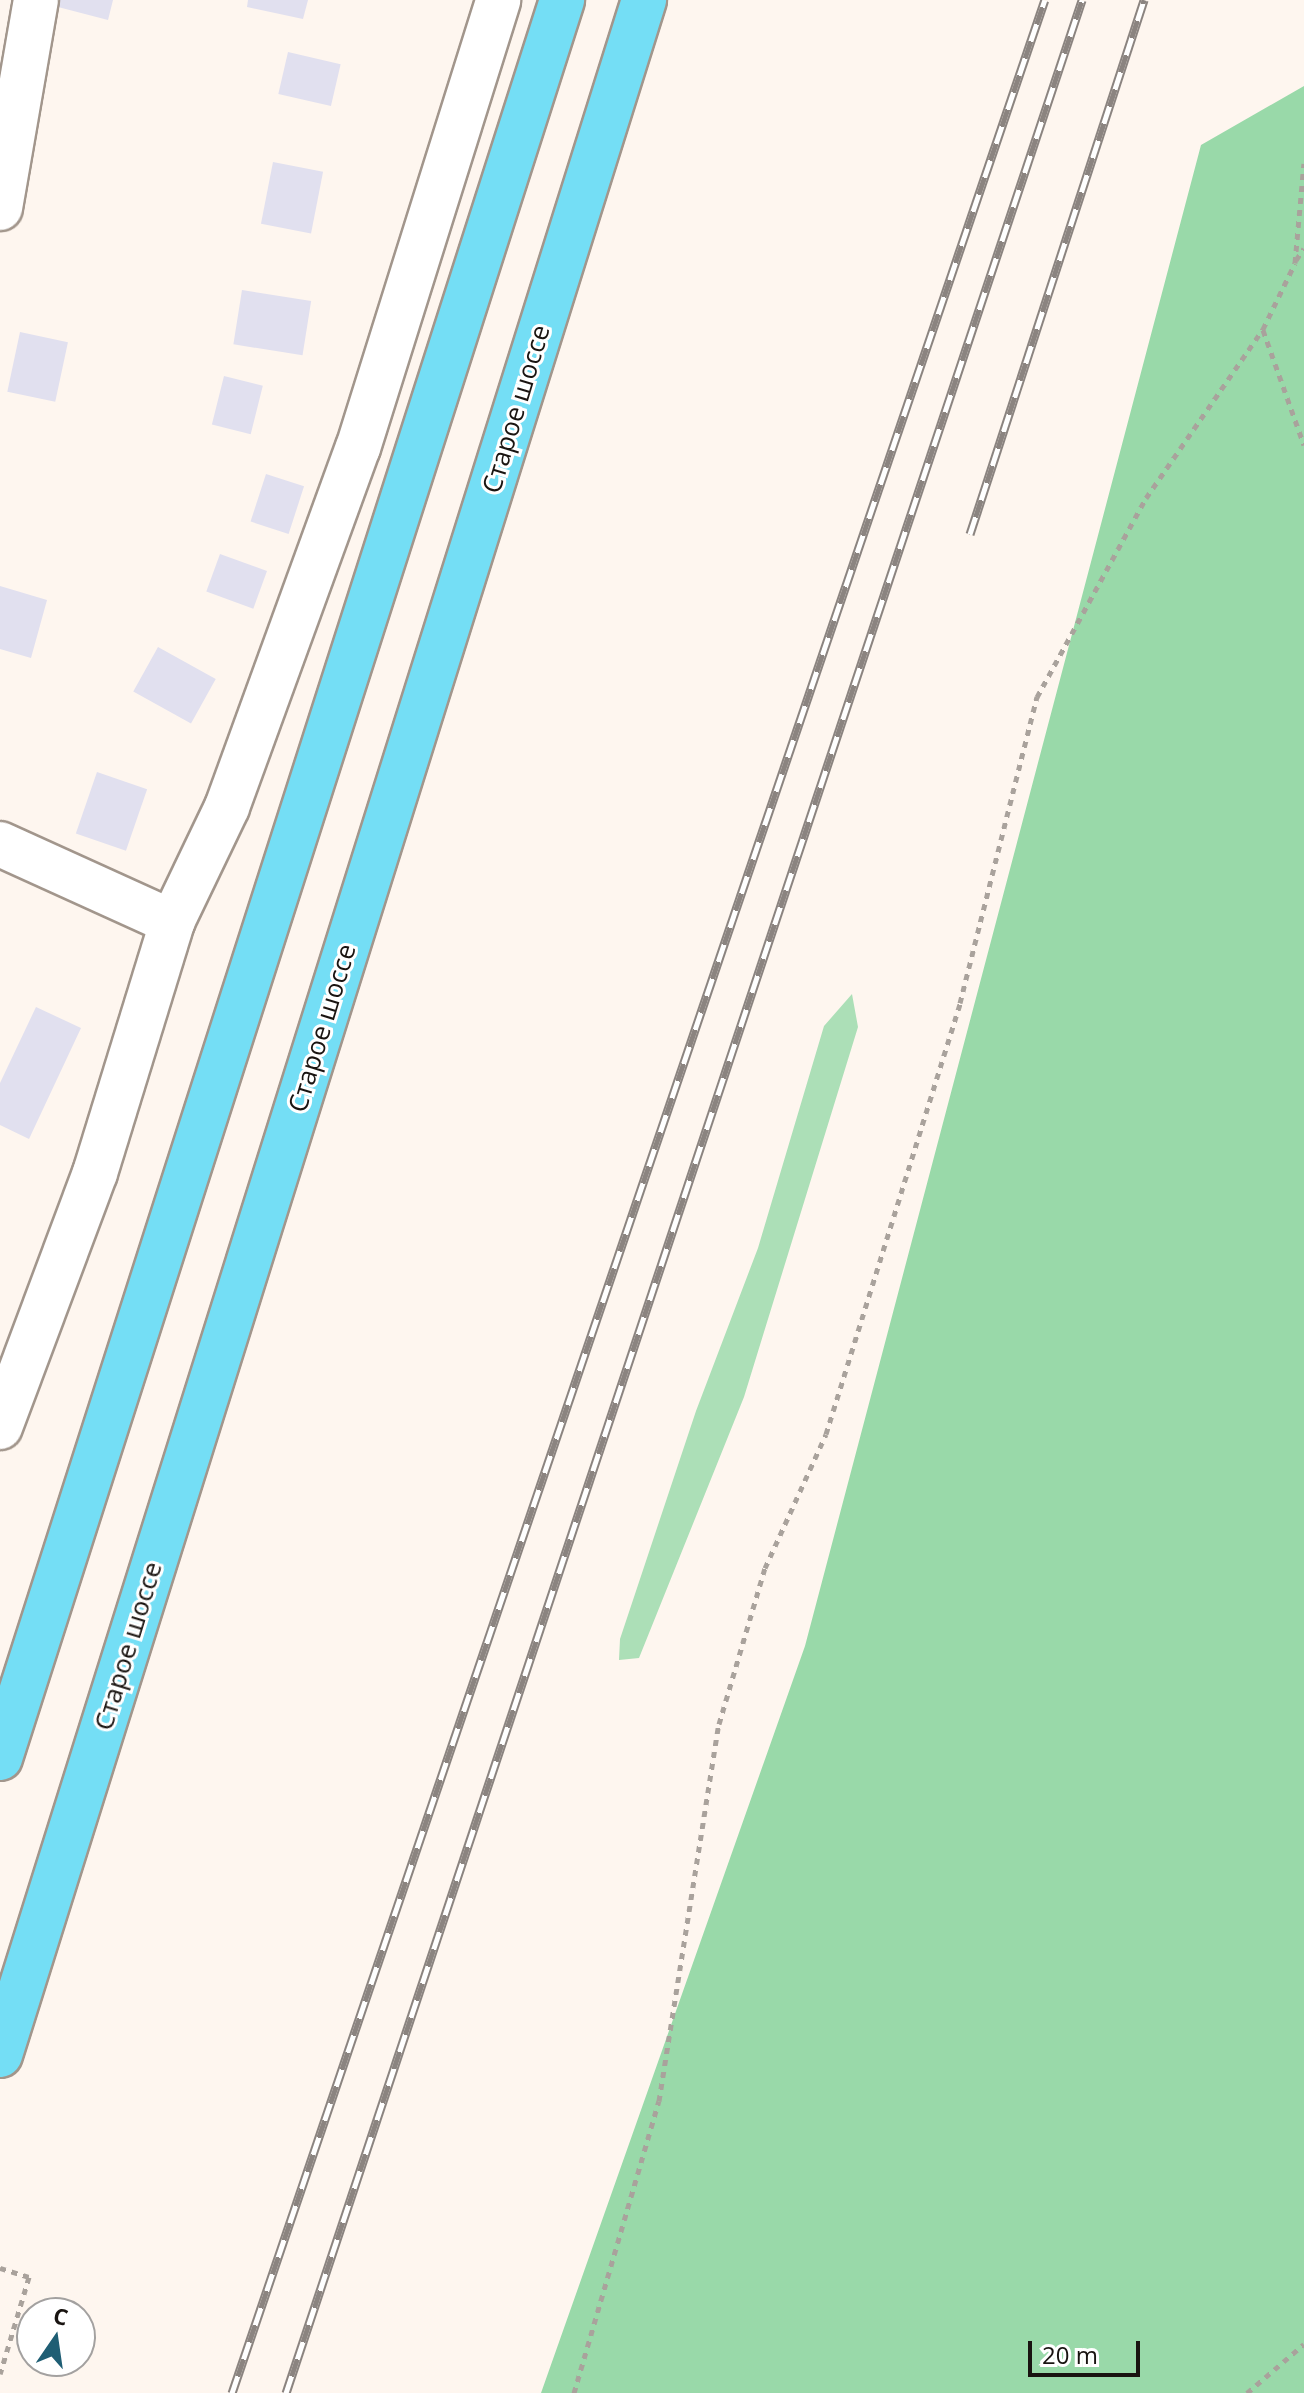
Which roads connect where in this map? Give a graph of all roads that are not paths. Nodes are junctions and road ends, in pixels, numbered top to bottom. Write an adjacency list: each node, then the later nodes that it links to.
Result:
1 (36, 0): 5 (street)
2 (498, 0): 7 (street)
3 (562, 0): 9 (highway)
4 (644, 0): 10 (highway, Старое шоссе)
5 (0, 208)
6 (0, 844): 7 (street)
7 (172, 922): 8 (street)
8 (0, 1427)
9 (0, 1758)
10 (0, 2055)

